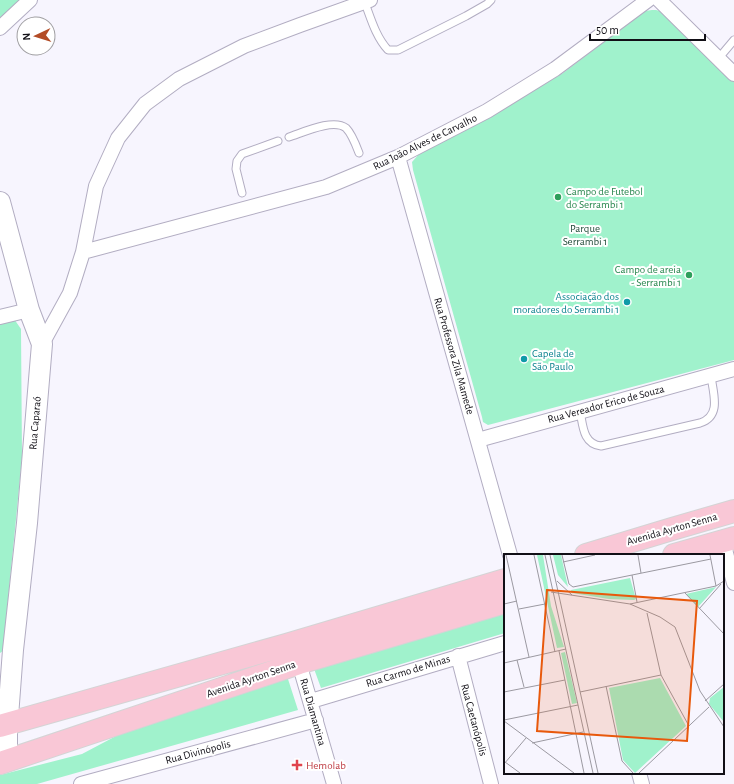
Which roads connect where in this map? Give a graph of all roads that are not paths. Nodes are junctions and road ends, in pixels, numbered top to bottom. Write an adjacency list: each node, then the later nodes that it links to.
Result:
1 (30, 0): 6 (street)
2 (491, 0): 5 (lane)
3 (648, 0): 13 (street, Rua João Alves de Carvalho)
4 (659, 0): 8 (street)
5 (367, 1): 16 (street)
6 (0, 28)
7 (734, 40): 8 (lane)
8 (718, 59): 9 (street)
9 (734, 74)
10 (289, 137): 12 (lane)
11 (278, 140): 14 (lane)
12 (359, 153)
13 (398, 157): 16 (street, Rua João Alves de Carvalho); 23 (street, Rua Professora Zila Mamede)
14 (242, 193)
15 (0, 202): 17 (main road, Rua Caparaó)
16 (83, 252): 19 (street)
17 (30, 310): 18 (street); 19 (main road, Rua Caparaó)
18 (0, 317)
19 (42, 344): 33 (main road, Rua Caparaó)
20 (734, 369): 21 (street, Rua Vereador Erico de Souza)
21 (711, 376): 22 (street, Rua Vereador Erico de Souza); 22 (lane)
22 (580, 411): 23 (street, Rua Vereador Erico de Souza)
23 (478, 440): 26 (street, Rua Professora Zila Mamede)
24 (734, 511): 27 (main road, Avenida Ayrton Senna)
25 (728, 540): 28 (main road); 30 (street)
26 (510, 554)
27 (589, 554)
28 (678, 554)
29 (504, 580): 39 (main road, Avenida Ayrton Senna)
30 (731, 580)
31 (504, 602): 35 (main road, Avenida Ayrton Senna)
32 (504, 643): 34 (street, Rua Carmo de Minas)
33 (13, 650): 36 (main road); 39 (main road, Rua Caparaó)
34 (458, 656): 37 (street, Rua Carmo de Minas); 44 (street, Rua Caetanópolis)
35 (299, 663): 37 (street, Rua Diamantina); 40 (main road, Avenida Ayrton Senna)
36 (0, 666)
37 (311, 701): 38 (street, Rua Diamantina)
38 (316, 720): 42 (street, Rua Divinópolis); 43 (street, Rua Diamantina)
39 (4, 726): 40 (main road, Rua Caparaó)
40 (3, 762)
41 (639, 774): 45 (street)
42 (81, 784)
43 (334, 784)
44 (491, 784)
45 (642, 784)

